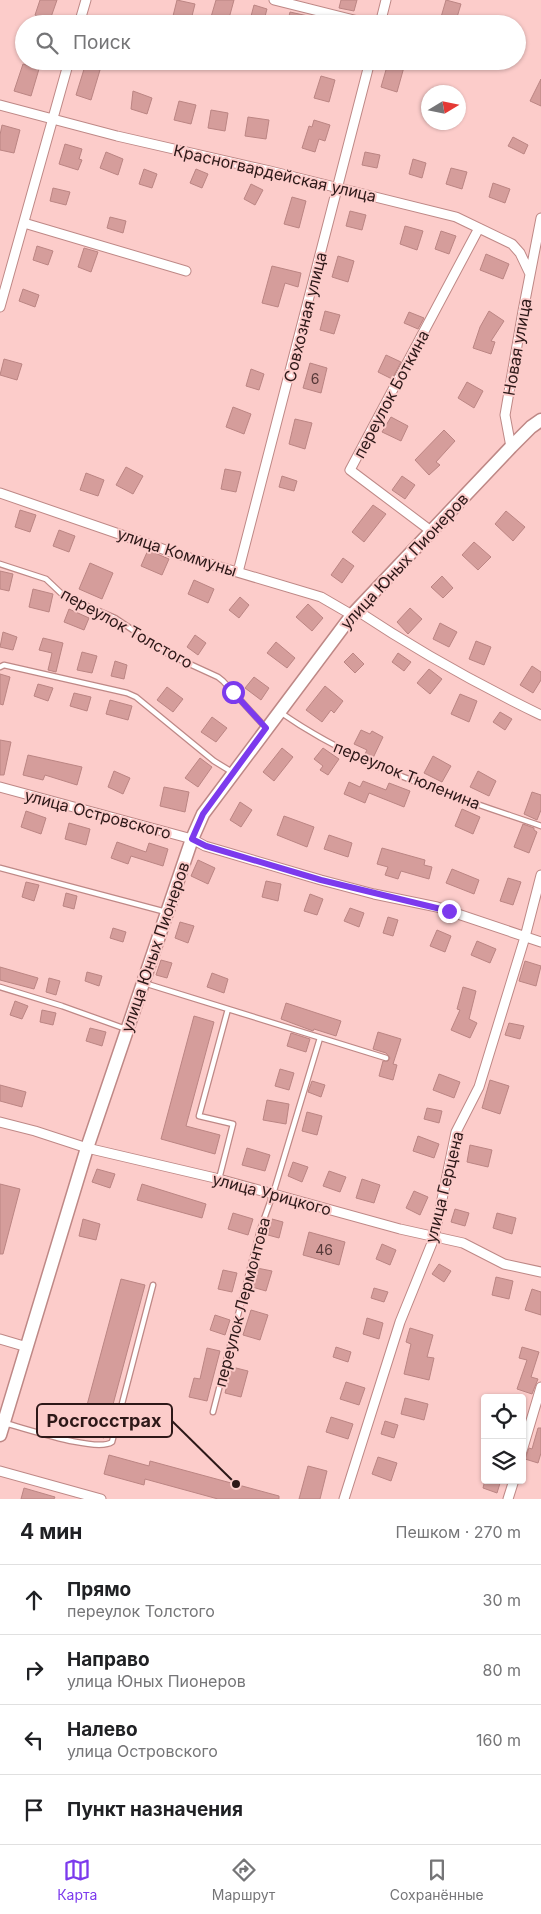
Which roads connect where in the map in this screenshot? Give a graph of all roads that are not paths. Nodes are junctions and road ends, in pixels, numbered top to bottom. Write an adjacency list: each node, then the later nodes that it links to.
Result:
1 (86, 0): 4 (street)
2 (274, 0): 5 (street)
3 (386, 0): 6 (street)
4 (82, 15)
5 (334, 15)
6 (382, 15)
7 (67, 70): 10 (street)
8 (368, 70): 11 (street, Совхозная улица)
9 (0, 104): 10 (street, Красногвардейская улица)
10 (53, 119): 11 (street, Красногвардейская улица); 13 (street)
11 (338, 187): 14 (street, Красногвардейская улица); 23 (street, Совхозная улица)
12 (541, 218): 16 (street, Новая улица)
13 (24, 222): 15 (street); 17 (street)
14 (479, 228): 16 (street, Красногвардейская улица); 21 (street, переулок Боткина)
15 (186, 271)
16 (530, 274): 19 (street, Новая улица)
17 (0, 307)
18 (541, 420): 19 (main road, улица Юных Пионеров)
19 (511, 447): 21 (main road, улица Юных Пионеров)
20 (0, 493): 23 (street, улица Коммуны)
21 (431, 531): 24 (main road, улица Юных Пионеров)
22 (0, 564): 28 (lane, переулок Толстого)
23 (238, 572): 24 (street, улица Коммуны)
24 (354, 612): 26 (main road, улица Юных Пионеров); 27 (street, улица Коммуны)
25 (0, 667): 29 (lane)
26 (279, 712): 28 (main road, улица Юных Пионеров); 31 (lane, переулок Тюленина)
27 (541, 715)
28 (266, 728): 29 (main road, улица Юных Пионеров)
29 (234, 772): 32 (main road, улица Юных Пионеров)
30 (0, 787): 32 (street, улица Островского)
31 (541, 826)
32 (192, 839): 35 (main road, улица Юных Пионеров); 36 (street, улица Островского)
33 (0, 868): 35 (lane)
34 (541, 875): 36 (street, улица Герцена)
35 (167, 912): 38 (main road, улица Юных Пионеров)
36 (525, 937): 37 (street, улица Островского); 48 (street, улица Герцена)
37 (541, 942)
38 (143, 983): 40 (lane); 41 (main road, улица Юных Пионеров)
39 (0, 987): 41 (lane)
40 (228, 1009): 42 (lane); 46 (lane)
41 (127, 1029): 45 (main road, улица Юных Пионеров)
42 (320, 1038): 43 (lane); 47 (lane, переулок Лермонтова)
43 (386, 1058)
44 (0, 1122): 45 (street, улица Урицкого)
45 (87, 1148): 46 (street, улица Урицкого); 52 (main road, улица Юных Пионеров)
46 (219, 1179): 47 (street, улица Урицкого)
47 (273, 1194): 48 (street, улица Урицкого); 54 (lane, переулок Лермонтова)
48 (434, 1238): 49 (street, улица Урицкого); 61 (street, улица Герцена)
49 (541, 1272)
50 (153, 1285): 55 (lane)
51 (0, 1339): 52 (street)
52 (27, 1347): 55 (main road, улица Юных Пионеров)
53 (541, 1387): 57 (street)
54 (214, 1412)
55 (4, 1423): 56 (main road, улица Юных Пионеров)
56 (0, 1435)
57 (526, 1439)
58 (0, 1471): 60 (street)
59 (513, 1484): 62 (street)
60 (101, 1499)
61 (344, 1499)
62 (508, 1499)

